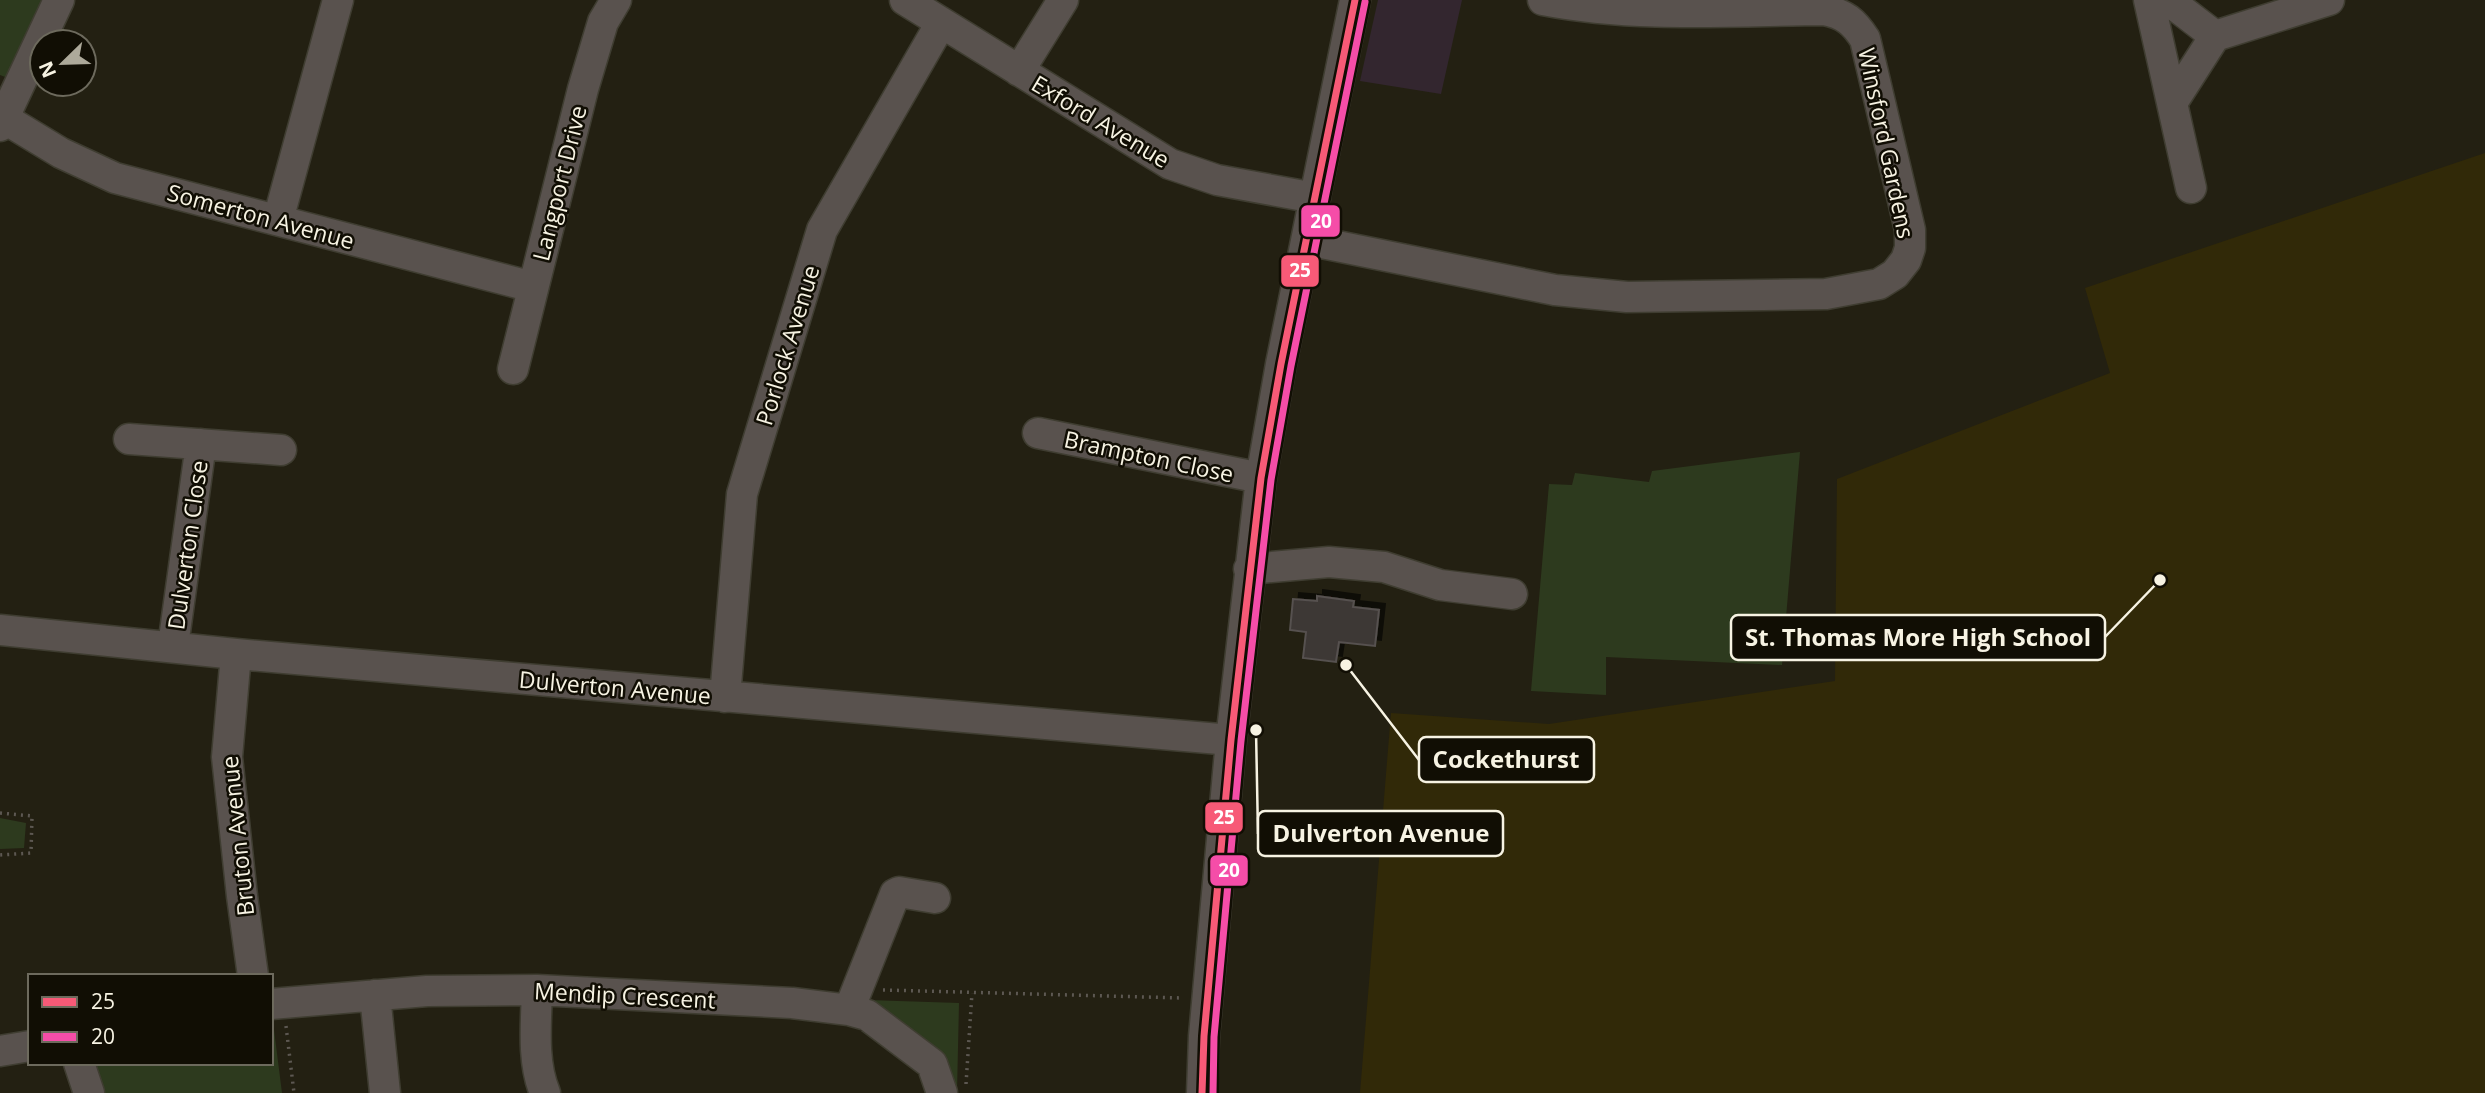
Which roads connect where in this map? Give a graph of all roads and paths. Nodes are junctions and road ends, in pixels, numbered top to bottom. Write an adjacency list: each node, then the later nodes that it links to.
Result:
1 (60, 0): 15 (street)
2 (338, 0): 18 (street)
3 (615, 0): 20 (street, Langport Drive)
4 (905, 0): 11 (street, Exford Avenue)
5 (1063, 0): 13 (street)
6 (1355, 0): 17 (street)
7 (1542, 0): 19 (street, Winsford Gardens)
8 (2149, 0): 14 (street)
9 (2168, 0): 12 (street)
10 (2329, 0): 12 (street)
11 (941, 23): 13 (street, Exford Avenue); 32 (street, Porlock Avenue)
12 (2215, 36): 14 (street)
13 (1019, 71): 17 (street, Exford Avenue)
14 (2172, 103): 16 (street)
15 (1, 120): 18 (street, Somerton Avenue)
16 (2190, 188)
17 (1315, 198): 19 (street)
18 (278, 220): 20 (street, Somerton Avenue)
19 (1307, 240): 26 (street)
20 (533, 287): 21 (street, Langport Drive)
21 (513, 369)
22 (1038, 433): 26 (street, Brampton Close)
23 (129, 439): 24 (street, Dulverton Close)
24 (201, 444): 25 (street, Dulverton Close); 30 (street, Dulverton Close)
25 (281, 450)
26 (1261, 478): 27 (street)
27 (1250, 569): 28 (street); 33 (street)
28 (1512, 594)
29 (0, 630): 30 (street, Dulverton Avenue)
30 (173, 646): 31 (street, Dulverton Avenue)
31 (236, 654): 32 (street, Dulverton Avenue); 37 (street, Bruton Avenue)
32 (725, 697): 33 (street, Dulverton Avenue)
33 (1231, 740): 42 (street)
34 (0, 813): 35 (path)
35 (0, 855)
36 (935, 898): 44 (street)
37 (253, 974)
38 (537, 990): 41 (street, Mendip Crescent); 44 (street, Mendip Crescent); 51 (street)
39 (878, 990): 40 (path)
40 (972, 993): 42 (path); 53 (path)
41 (375, 995): 43 (street, Mendip Crescent); 50 (street)
42 (1208, 998): 54 (street)
43 (277, 1003): 49 (path)
44 (849, 1010): 52 (street, Mendip Crescent)
45 (28, 1046): 46 (street)
46 (0, 1051)
47 (80, 1065): 48 (street)
48 (89, 1093)
49 (294, 1093)
50 (385, 1093)
51 (545, 1093)
52 (942, 1093)
53 (966, 1093)
54 (1202, 1093)

